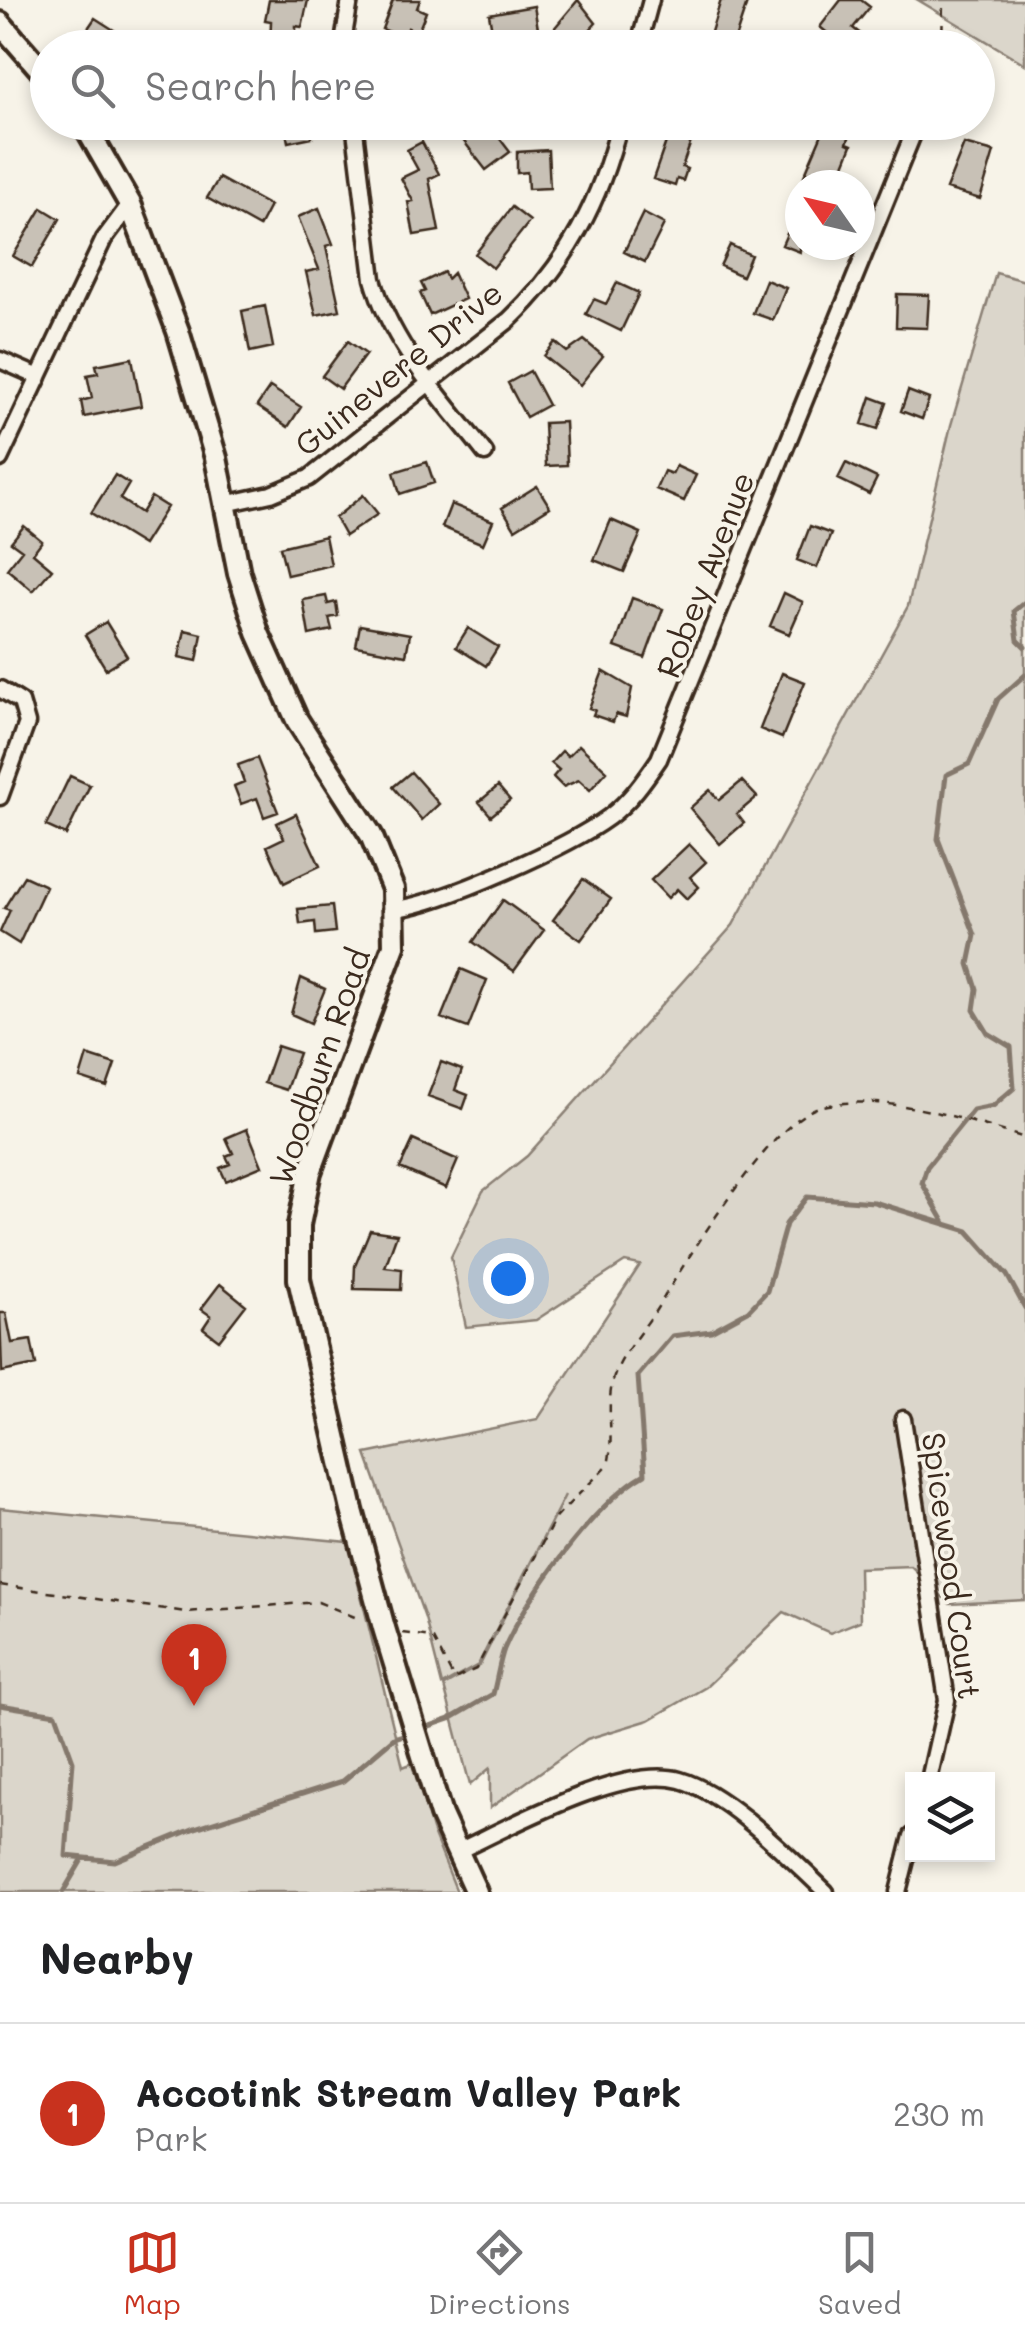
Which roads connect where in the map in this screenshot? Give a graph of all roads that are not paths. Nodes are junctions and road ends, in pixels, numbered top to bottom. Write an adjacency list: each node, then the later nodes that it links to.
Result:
1 (350, 0): 4 (street)
2 (651, 0): 5 (street)
3 (0, 23): 6 (street)
4 (345, 30)
5 (643, 30)
6 (30, 57)
7 (93, 140): 11 (street, Woodburn Road)
8 (356, 140): 14 (street)
9 (614, 140): 14 (street, Guinevere Drive)
10 (911, 140): 22 (street, Robey Avenue)
11 (130, 204): 13 (street); 17 (street, Woodburn Road)
12 (0, 360): 13 (street)
13 (38, 377): 16 (street)
14 (430, 383): 15 (street); 17 (street, Guinevere Drive)
15 (486, 453)
16 (0, 459)
17 (225, 504): 22 (street, Woodburn Road)
18 (0, 689): 20 (street)
19 (41, 706): 20 (street)
20 (25, 710): 21 (street)
21 (0, 797)
22 (396, 909): 25 (street, Woodburn Road)
23 (903, 1419): 24 (street, Spicewood Court)
24 (931, 1772)
25 (456, 1852): 27 (street, Woodburn Road); 28 (street)
26 (906, 1862): 29 (street)
27 (476, 1892)
28 (826, 1892)
29 (898, 1892)

